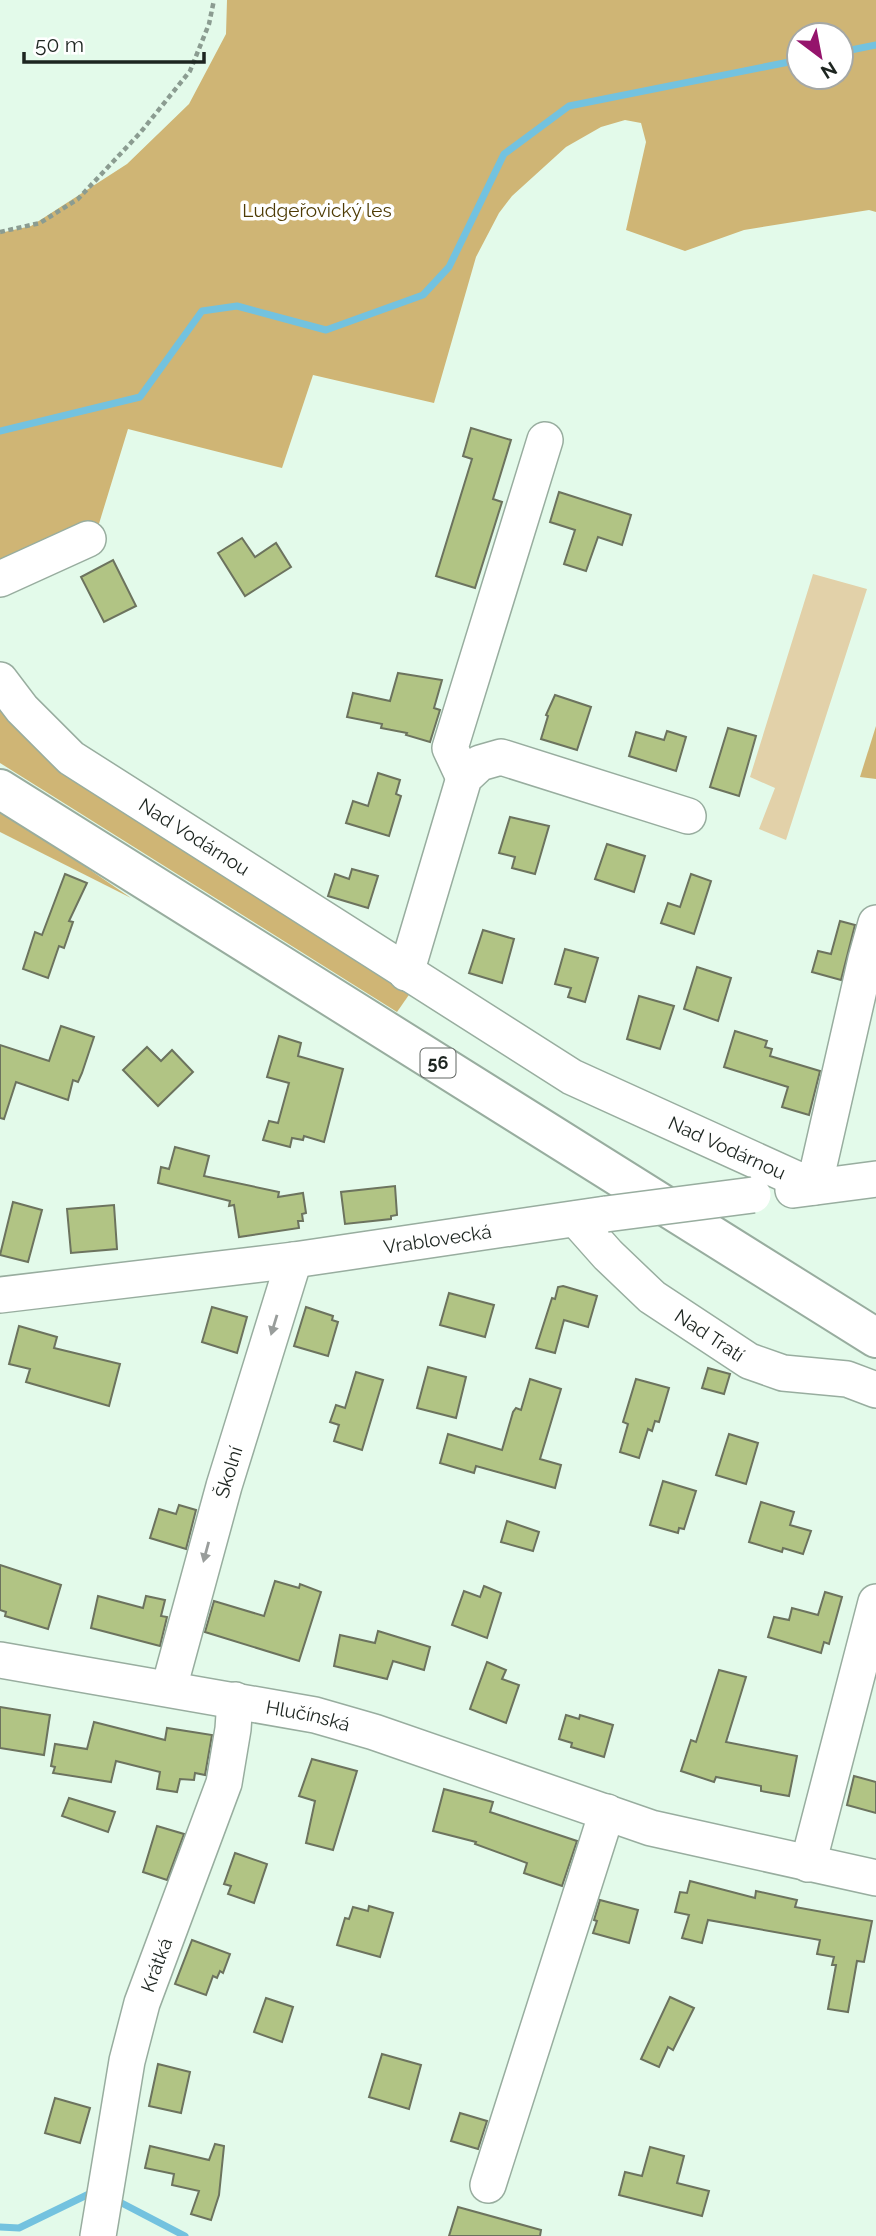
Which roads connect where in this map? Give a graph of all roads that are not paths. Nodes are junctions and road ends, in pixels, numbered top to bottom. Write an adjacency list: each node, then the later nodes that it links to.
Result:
1 (545, 440): 5 (street)
2 (88, 539): 3 (street)
3 (0, 579)
4 (0, 680): 9 (street, Nad Vodárnou)
5 (464, 778): 7 (street); 9 (street)
6 (0, 789): 15 (main road, 56)
7 (688, 816)
8 (876, 923): 11 (street)
9 (406, 973): 11 (street, Nad Vodárnou)
10 (876, 1179): 11 (street, Vrablovecká)
11 (814, 1187): 12 (street, Vrablovecká, bridge)
12 (591, 1217): 13 (street, Vrablovecká); 16 (street, Nad Tratí)
13 (294, 1260): 14 (street, Vrablovecká); 19 (street, Školní, one-way to 19)
14 (0, 1295)
15 (876, 1338)
16 (876, 1390)
17 (876, 1602): 22 (street)
18 (0, 1660): 19 (street, Hlučínská)
19 (169, 1688): 20 (street, Hlučínská)
20 (235, 1700): 21 (street, Hlučínská); 25 (street, Krátká)
21 (607, 1812): 22 (street, Hlučínská); 24 (street)
22 (808, 1864): 23 (street, Hlučínská)
23 (876, 1878)
24 (488, 2185)
25 (98, 2236)

